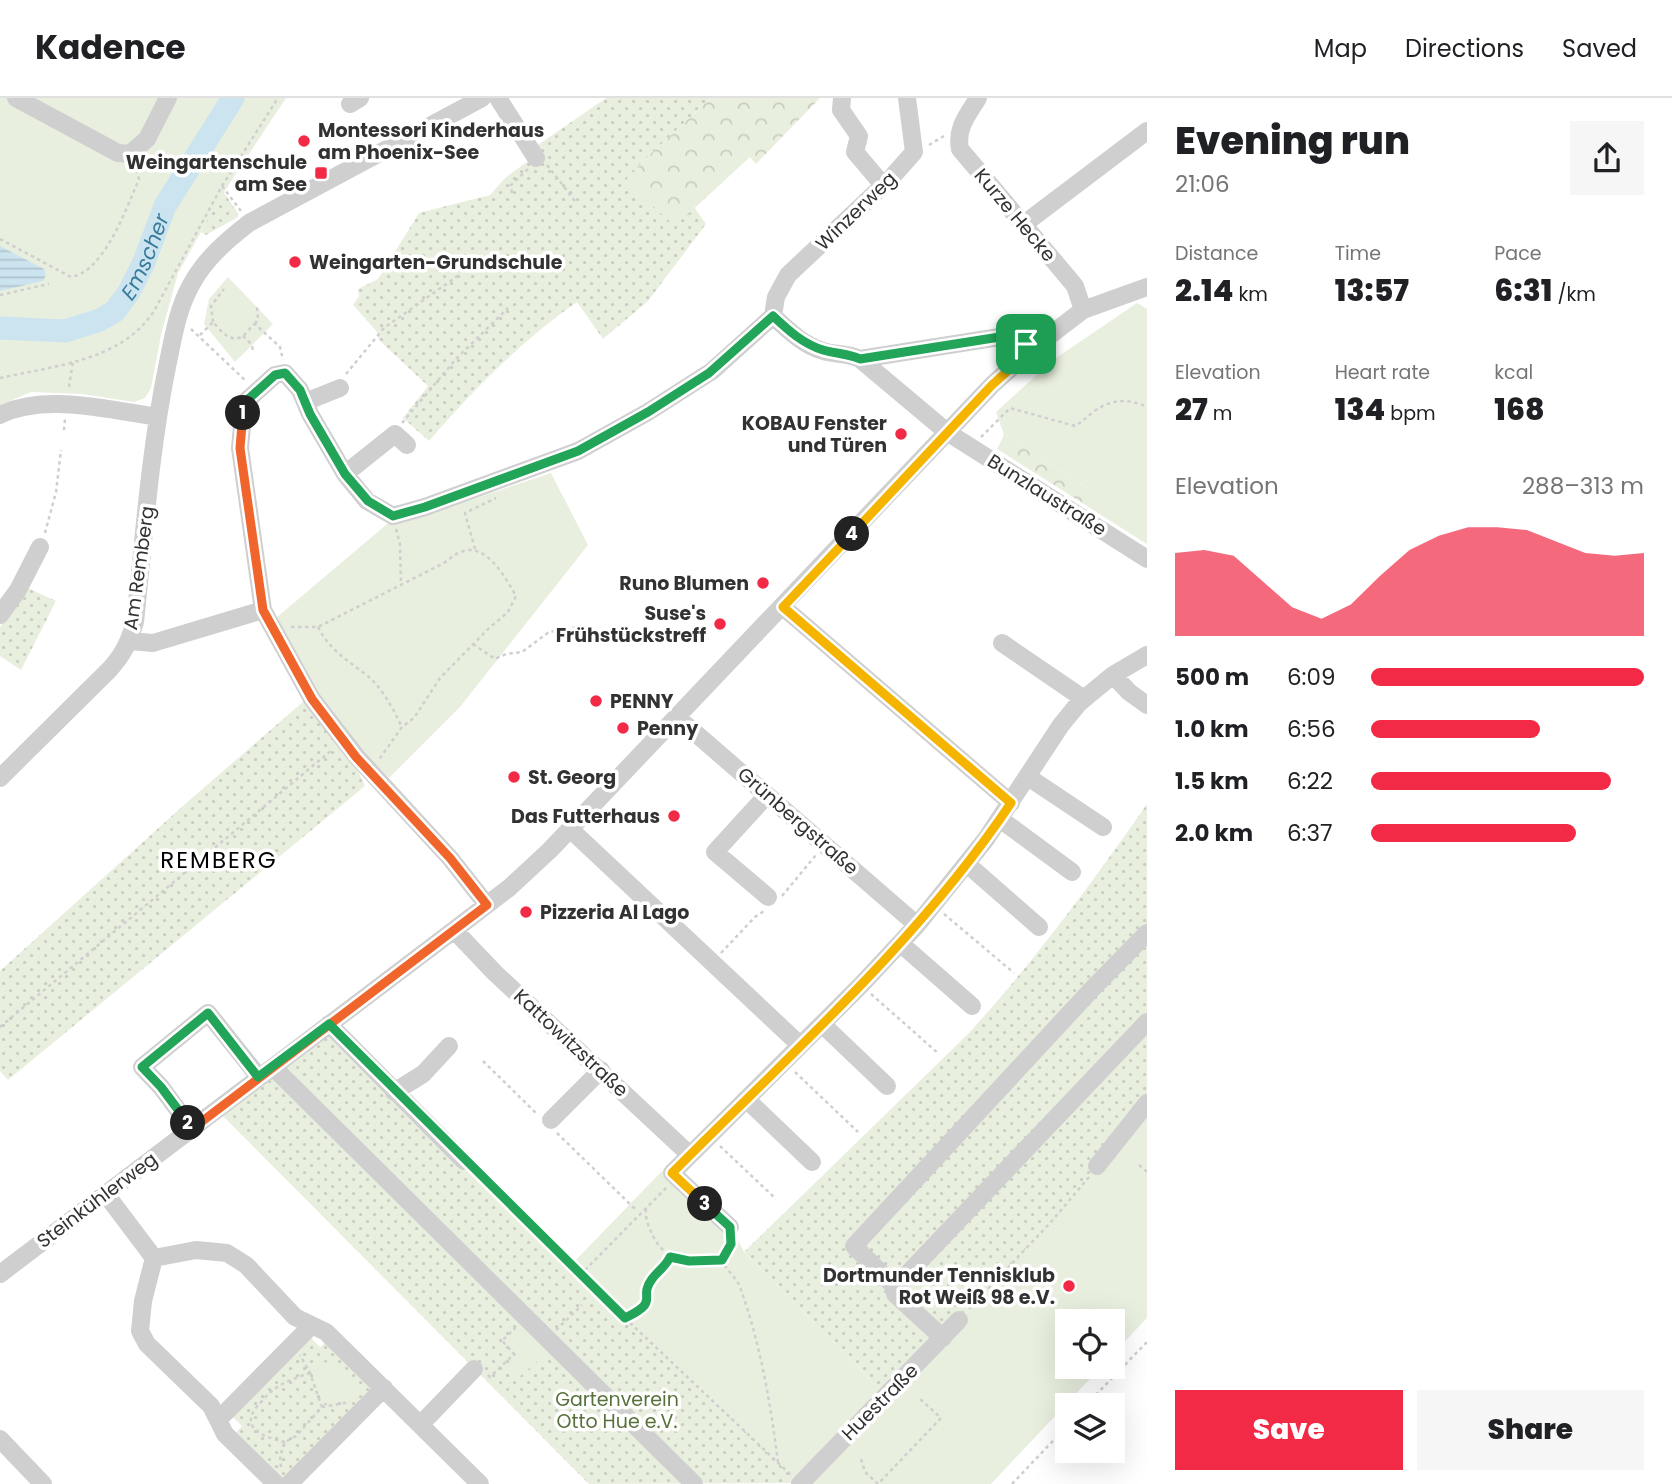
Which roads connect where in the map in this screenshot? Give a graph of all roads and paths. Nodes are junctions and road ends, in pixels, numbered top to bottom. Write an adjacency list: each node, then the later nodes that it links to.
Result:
1 (16, 98): 12 (street)
2 (168, 98): 12 (street)
3 (278, 98): 15 (path)
4 (482, 98): 31 (street, Am Remberg)
5 (498, 98): 13 (street)
6 (842, 98): 14 (street)
7 (907, 98): 14 (street, Winzerweg)
8 (978, 98): 10 (street)
9 (1147, 131): 19 (street)
10 (951, 135): 11 (path); 19 (street, Kurze Hecke)
11 (922, 150)
12 (130, 154): 20 (path)
13 (536, 158): 16 (path); 17 (path)
14 (883, 185): 29 (street, Winzerweg)
15 (222, 186): 18 (path); 38 (path)
16 (512, 193)
17 (575, 201)
18 (244, 216)
19 (1024, 224): 26 (street, Kurze Hecke)
20 (0, 239)
21 (459, 275): 42 (path)
22 (49, 284): 25 (path)
23 (1147, 287): 26 (street, Steinkühlerweg)
24 (224, 289): 30 (path)
25 (0, 295)
26 (1081, 302): 35 (street, Steinkühlerweg)
27 (257, 307): 32 (path)
28 (508, 308): 51 (path)
29 (773, 316): 37 (street); 54 (street)
30 (213, 322): 33 (path); 34 (path)
31 (175, 324): 33 (path); 48 (street, Am Remberg)
32 (256, 324): 34 (path); 39 (path)
33 (200, 335): 43 (path)
34 (243, 336): 36 (path)
35 (1032, 349): 37 (street); 50 (street, Steinkühlerweg)
36 (253, 352)
37 (860, 359): 50 (street, Bunzlaustraße)
38 (73, 361): 40 (path); 41 (path)
39 (285, 373): 43 (street); 44 (street)
40 (0, 378)
41 (69, 387)
42 (337, 389): 44 (street)
43 (250, 398): 62 (street)
44 (304, 402): 54 (street)
45 (1147, 407): 52 (path)
46 (66, 412): 49 (path)
47 (0, 415): 48 (street)
48 (158, 417): 67 (street, Am Remberg)
49 (64, 430)
50 (947, 432): 52 (street, Bunzlaustraße); 61 (street, Steinkühlerweg)
51 (401, 440): 54 (street)
52 (972, 447): 59 (street, Bunzlaustraße)
53 (61, 450): 57 (path)
54 (345, 474)
55 (497, 498): 58 (path)
56 (400, 544): 60 (path)
57 (40, 547): 63 (street)
58 (475, 549): 60 (path); 69 (path)
59 (1147, 559)
60 (401, 585): 66 (path)
61 (783, 607): 74 (street, Steinkühlerweg); 81 (street)
62 (263, 610): 67 (street); 76 (street)
63 (0, 615)
64 (578, 626): 69 (path)
65 (291, 627): 66 (path)
66 (318, 627): 75 (path)
67 (130, 640): 79 (street, Am Remberg)
68 (1002, 643): 72 (street)
69 (473, 645): 75 (path)
70 (1147, 655): 71 (street)
71 (1113, 675): 72 (street); 73 (street)
72 (1084, 699): 78 (street)
73 (1147, 705)
74 (678, 718): 80 (street, Grünbergstraße); 84 (street, Steinkühlerweg)
75 (402, 727): 77 (path)
76 (344, 740): 77 (street); 101 (path)
77 (370, 772): 88 (street)
78 (1028, 777): 81 (street); 83 (street)
79 (0, 778)
80 (767, 795): 87 (street); 90 (street, Grünbergstraße)
81 (1011, 803): 82 (street)
82 (1000, 819): 85 (street); 86 (street)
83 (1103, 827)
84 (570, 829): 88 (street, Steinkühlerweg); 102 (street)
85 (967, 864): 89 (street); 91 (street)
86 (1072, 872)
87 (768, 897)
88 (487, 905): 92 (street, Steinkühlerweg)
89 (934, 905): 90 (street); 95 (path)
90 (918, 925): 94 (street)
91 (1040, 927)
92 (454, 930): 99 (street, Steinkühlerweg); 107 (street, Kattowitzstraße)
93 (1147, 933): 134 (street)
94 (901, 944): 96 (street); 97 (street)
95 (1014, 973)
96 (861, 985): 100 (street); 104 (path)
97 (972, 1006)
98 (1147, 1022): 134 (street)
99 (329, 1024): 108 (street, Steinkühlerweg); 110 (street)
100 (822, 1024): 102 (street); 109 (street)
101 (0, 1027)
102 (800, 1045): 106 (street)
103 (449, 1046): 110 (street)
104 (939, 1054)
105 (483, 1061): 113 (path)
106 (784, 1061): 111 (street); 115 (path)
107 (601, 1070): 113 (street); 117 (street, Kattowitzstraße)
108 (266, 1072): 114 (street, Steinkühlerweg); 114 (street); 136 (street)
109 (887, 1086)
110 (394, 1091): 118 (street)
111 (746, 1099): 116 (street); 119 (street)
112 (1147, 1103): 121 (street)
113 (549, 1123): 126 (path)
114 (192, 1129): 124 (street, Steinkühlerweg)
115 (858, 1132)
116 (709, 1136): 117 (street); 125 (path)
117 (690, 1155): 123 (street)
118 (464, 1161): 133 (path)
119 (812, 1162)
120 (1139, 1165): 122 (path)
121 (1097, 1166): 138 (path)
122 (1147, 1172)
123 (672, 1173): 127 (path); 128 (street)
124 (105, 1194): 130 (street); 132 (street, Steinkühlerweg)
125 (776, 1199)
126 (635, 1209)
127 (646, 1209): 129 (path); 133 (path)
128 (730, 1227): 131 (path)
129 (670, 1257): 131 (path); 137 (path)
130 (154, 1258): 139 (street); 151 (street)
131 (722, 1260): 137 (path)
132 (0, 1274)
133 (580, 1275): 137 (path)
134 (895, 1287): 140 (street)
135 (582, 1305): 141 (path)
136 (525, 1317): 141 (street); 144 (path)
137 (625, 1318)
138 (959, 1320): 140 (street, Huestraße)
139 (311, 1326): 143 (street); 146 (street)
140 (943, 1338): 161 (street, Huestraße)
141 (547, 1339): 160 (street)
142 (1147, 1342): 147 (path)
143 (293, 1344): 145 (path); 151 (street)
144 (474, 1369): 152 (street)
145 (310, 1373): 149 (path); 155 (path)
146 (384, 1388): 150 (street); 152 (street)
147 (1098, 1393)
148 (919, 1398): 156 (path)
149 (323, 1407): 150 (path); 155 (path)
150 (364, 1409): 157 (street)
151 (218, 1420): 157 (street)
152 (421, 1424): 159 (street)
153 (0, 1439): 158 (street)
154 (1055, 1439): 162 (path)
155 (285, 1442): 157 (path)
156 (861, 1459)
157 (282, 1480)
158 (43, 1484)
159 (480, 1484)
160 (694, 1484)
161 (800, 1484)
162 (1012, 1484)

